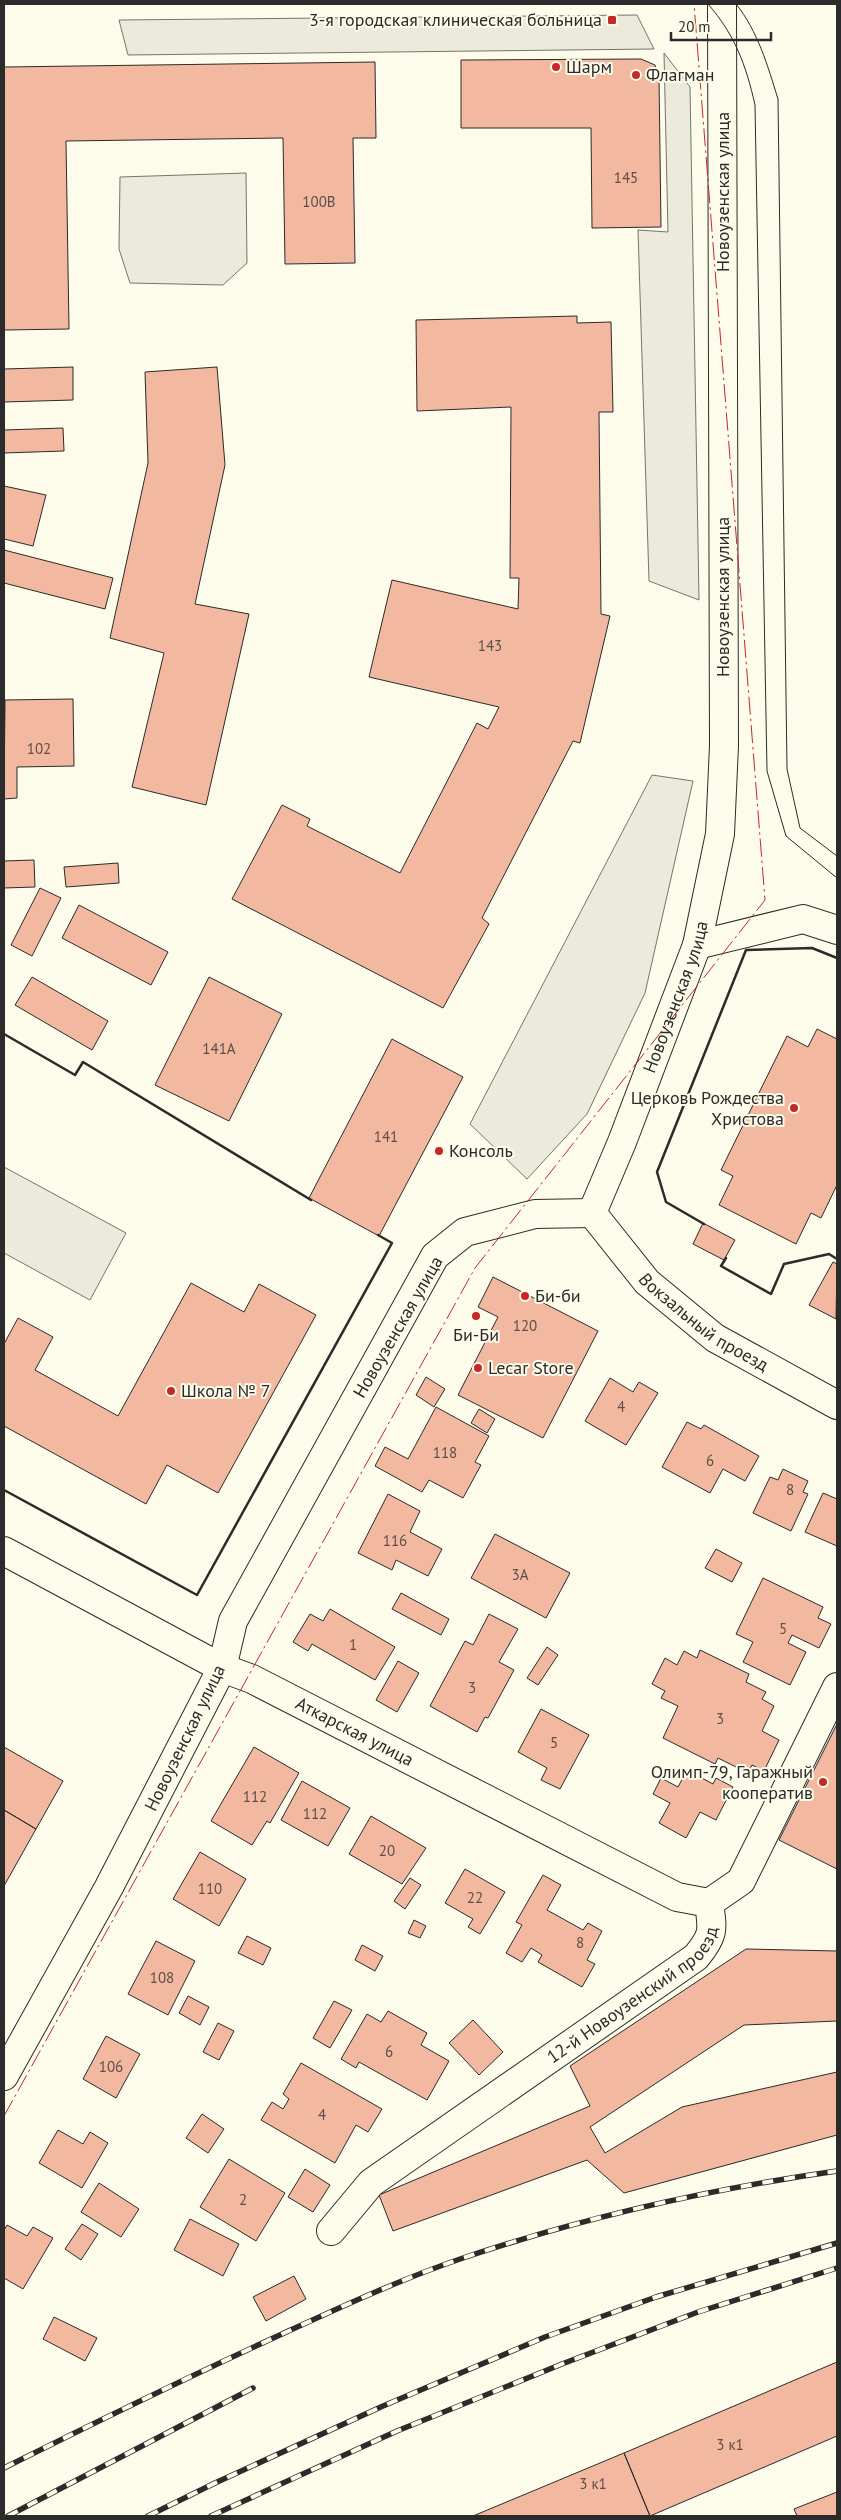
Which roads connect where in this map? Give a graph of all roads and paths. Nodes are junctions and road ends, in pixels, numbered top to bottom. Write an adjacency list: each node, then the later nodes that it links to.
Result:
1 (722, 4): 3 (main road, Новоузенская улица)
2 (837, 930): 3 (main road)
3 (698, 945): 4 (main road, Новоузенская улица)
4 (592, 1213): 5 (main road, Вокзальный проезд); 7 (main road, Новоузенская улица)
5 (837, 1405)
6 (4, 1552): 7 (main road, Аткарская улица)
7 (222, 1668): 9 (main road, Аткарская улица); 10 (main road, Новоузенская улица)
8 (837, 1687): 9 (main road, 12-й Новоузенский проезд)
9 (709, 1903): 11 (main road, 12-й Новоузенский проезд)
10 (4, 2076)
11 (330, 2231)

